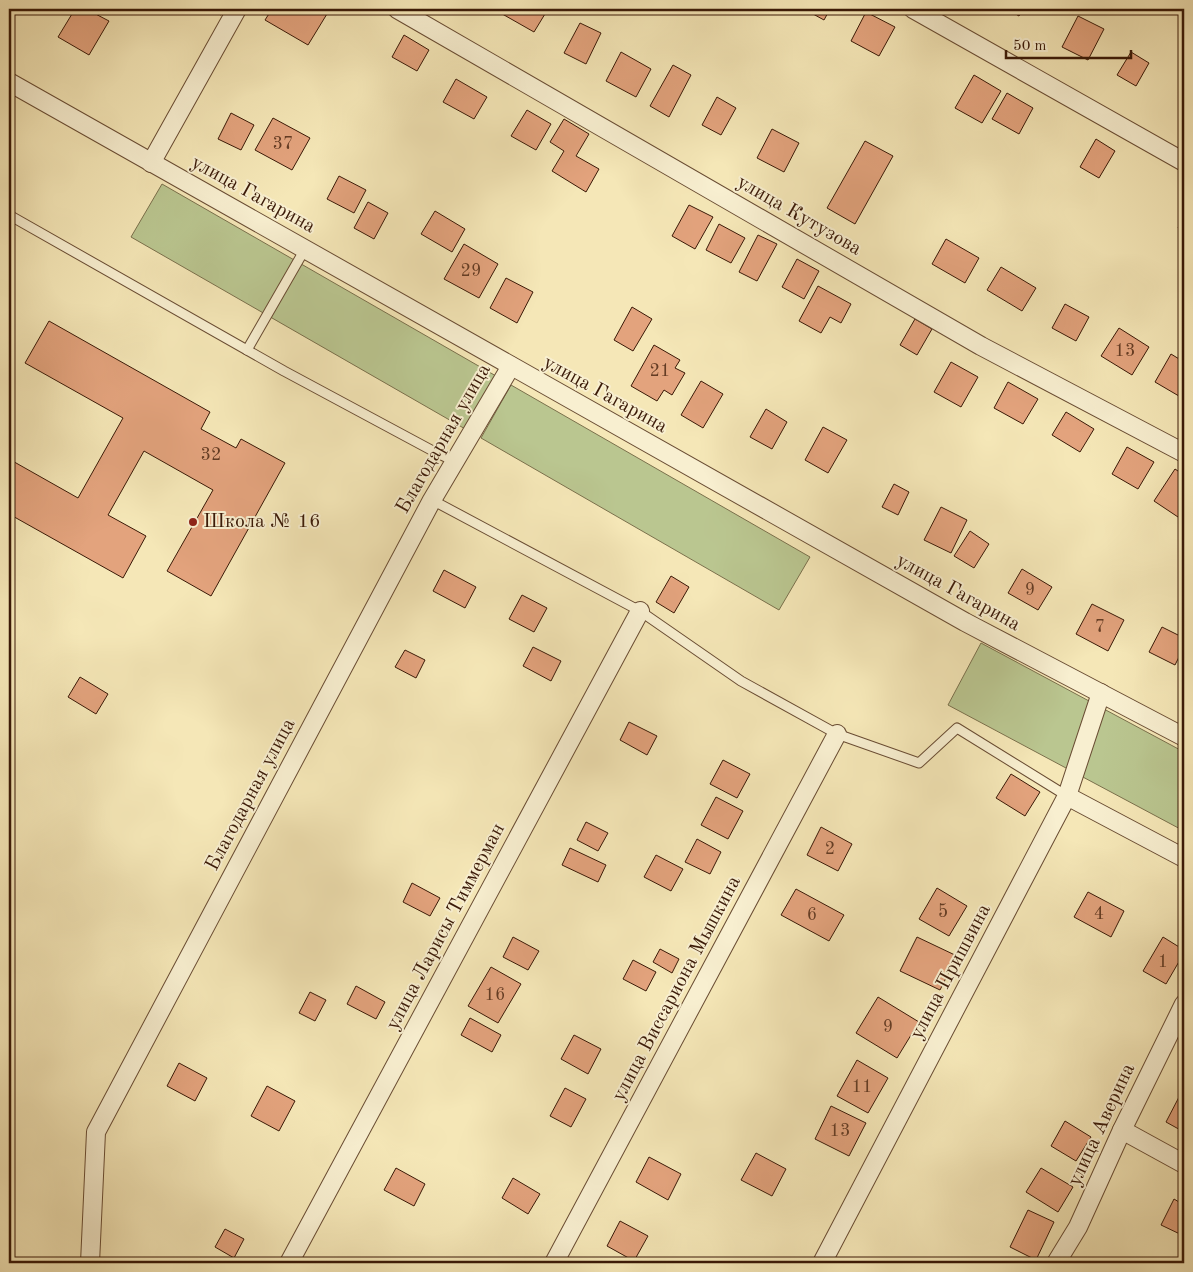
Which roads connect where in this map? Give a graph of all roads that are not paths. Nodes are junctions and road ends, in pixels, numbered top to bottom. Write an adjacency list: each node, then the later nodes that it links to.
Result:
1 (237, 9): 6 (street)
2 (397, 9): 11 (street, улица Кутузова)
3 (913, 9): 5 (street)
4 (9, 82): 6 (street, улица Гагарина)
5 (1184, 162)
6 (151, 163): 8 (street, улица Гагарина)
7 (9, 215): 9 (lane)
8 (305, 249): 9 (lane); 10 (street, улица Гагарина)
9 (247, 350): 12 (lane)
10 (511, 366): 12 (street, Благодарная улица); 15 (street, улица Гагарина)
11 (1184, 453)
12 (454, 462): 13 (street, Благодарная улица)
13 (432, 500): 14 (lane); 23 (street, Благодарная улица)
14 (640, 611): 16 (lane); 24 (street, улица Ларисы Тиммерман)
15 (1101, 693): 17 (street, улица Гагарина); 18 (street, улица Пришвина)
16 (837, 734): 18 (lane); 25 (street, улица Виссариона Мышкина)
17 (1184, 737)
18 (1067, 796): 19 (street); 26 (street, улица Пришвина)
19 (1184, 858)
20 (1184, 1004): 21 (street, улица Аверина)
21 (1122, 1130): 22 (street); 27 (street, улица Аверина)
22 (1184, 1164)
23 (90, 1263)
24 (289, 1263)
25 (554, 1263)
26 (822, 1263)
27 (1056, 1263)

